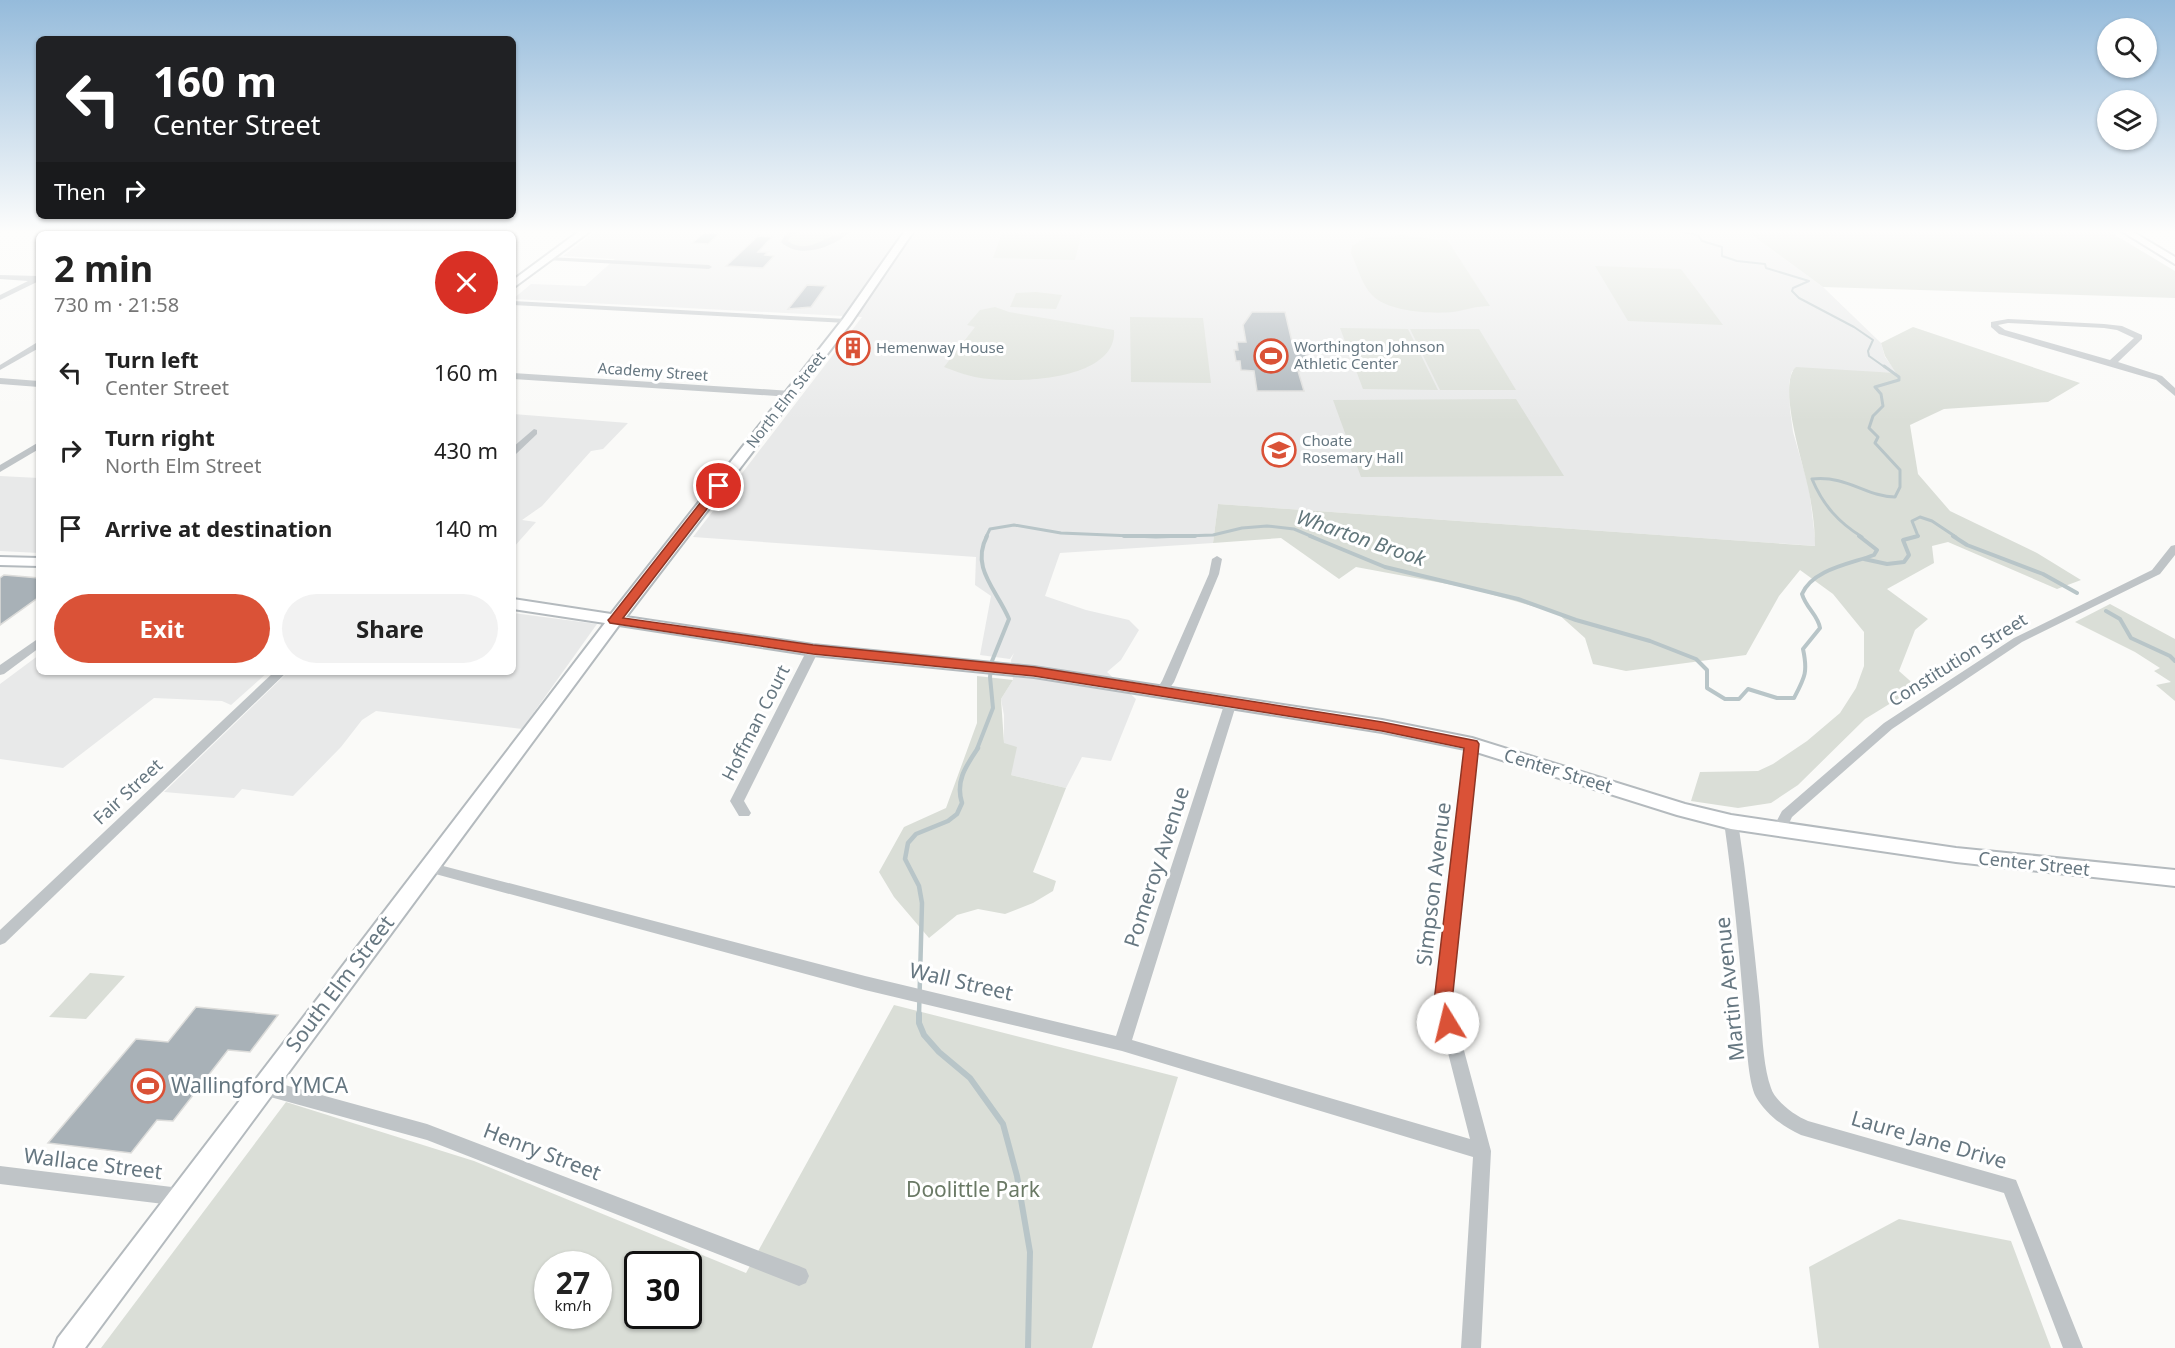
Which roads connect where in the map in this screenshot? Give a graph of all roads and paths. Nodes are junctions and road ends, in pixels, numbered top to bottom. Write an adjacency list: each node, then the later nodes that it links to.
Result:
1 (865, 295): 3 (main road, North Elm Street)
2 (516, 303): 3 (street)
3 (847, 321): 11 (main road, North Elm Street)
4 (36, 347): 6 (street)
5 (2112, 363): 5 (street); 10 (street)
6 (0, 368)
7 (516, 376): 11 (street, Academy Street)
8 (0, 381): 9 (street)
9 (36, 384)
10 (2175, 393)
11 (791, 394): 21 (main road, North Elm Street)
12 (534, 432): 14 (street)
13 (36, 447): 15 (street)
14 (516, 449)
15 (0, 469)
16 (2175, 548): 31 (street, Constitution Street)
17 (1217, 559): 26 (street)
18 (0, 561): 19 (main road)
19 (36, 562)
20 (516, 604): 21 (main road, Center Street)
21 (614, 620): 23 (main road, Center Street); 32 (main road, South Elm Street)
22 (36, 644): 24 (street)
23 (813, 650): 26 (main road, Center Street); 29 (street, Hoffman Court)
24 (0, 671)
25 (278, 675): 34 (street, Fair Street)
26 (1161, 692): 27 (main road, Center Street)
27 (1231, 702): 28 (main road, Center Street); 35 (street, Pomeroy Avenue)
28 (1472, 744): 30 (main road, Center Street); 38 (street, Simpson Avenue)
29 (744, 813)
30 (1731, 822): 31 (main road, Center Street); 37 (street, Martin Avenue)
31 (1779, 830): 33 (main road, Center Street)
32 (428, 867): 35 (street, Wall Street); 36 (main road, South Elm Street)
33 (2175, 878)
34 (0, 939)
35 (1122, 1044): 38 (street, Wall Street)
36 (263, 1087): 40 (main road, South Elm Street); 41 (street, Henry Street)
37 (1808, 1129): 44 (street, Laure Jane Drive)
38 (1482, 1151): 43 (street, Simpson Avenue)
39 (0, 1175): 40 (street, Wallace Street)
40 (180, 1197): 42 (main road, South Elm Street)
41 (799, 1276)
42 (68, 1348)
43 (1471, 1348)
44 (2073, 1348)

